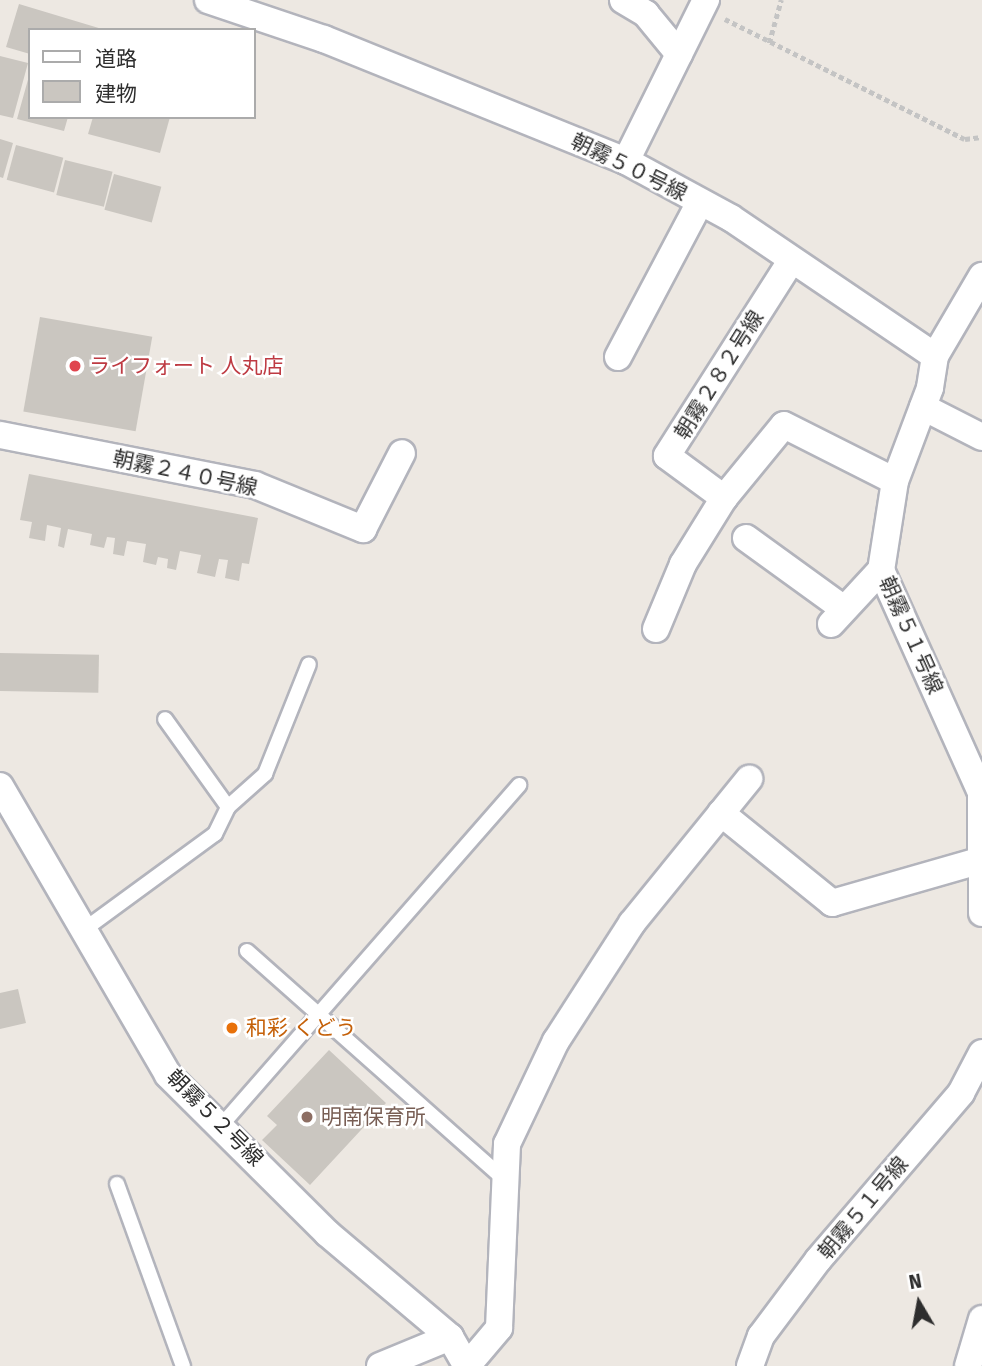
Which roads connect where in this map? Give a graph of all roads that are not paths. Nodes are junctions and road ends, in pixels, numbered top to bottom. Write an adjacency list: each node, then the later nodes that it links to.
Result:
1 (208, 0): 5 (street, 朝霧５０号線)
2 (623, 0): 4 (street)
3 (704, 4): 4 (street)
4 (679, 54): 5 (street)
5 (626, 161): 6 (street, 朝霧５０号線)
6 (700, 202): 7 (street, 朝霧５０号線); 10 (street)
7 (791, 261): 9 (street, 朝霧５０号線); 16 (street, 朝霧２８２号線)
8 (980, 283): 9 (street)
9 (935, 356): 11 (street, 朝霧５１号線)
10 (618, 358)
11 (923, 407): 13 (street); 15 (street, 朝霧５１号線)
12 (0, 435): 14 (street, 朝霧２４０号線)
13 (982, 437)
14 (402, 453)
15 (895, 481): 16 (street); 18 (street, 朝霧５１号線)
16 (724, 498): 19 (street)
17 (746, 538): 18 (street)
18 (881, 570): 27 (street, 朝霧５１号線)
19 (656, 629)
20 (309, 664): 25 (lane)
21 (165, 719): 25 (lane)
22 (749, 779): 26 (street)
23 (519, 785): 31 (lane)
24 (0, 786): 29 (street, 朝霧５２号線)
25 (228, 807): 29 (lane)
26 (721, 813): 27 (street); 34 (street)
27 (981, 860): 28 (street, 朝霧５１号線)
28 (982, 913)
29 (85, 929): 33 (street, 朝霧５２号線)
30 (247, 951): 31 (lane)
31 (318, 1015): 33 (lane); 34 (lane)
32 (982, 1053): 41 (street, 朝霧５１号線)
33 (219, 1128): 37 (street, 朝霧５２号線)
34 (505, 1180): 40 (street)
35 (117, 1184): 38 (lane)
36 (982, 1319): 42 (street)
37 (450, 1337): 39 (street); 40 (street, 朝霧５２号線)
38 (183, 1366)
39 (380, 1366)
40 (467, 1366)
41 (750, 1366)
42 (968, 1366)

